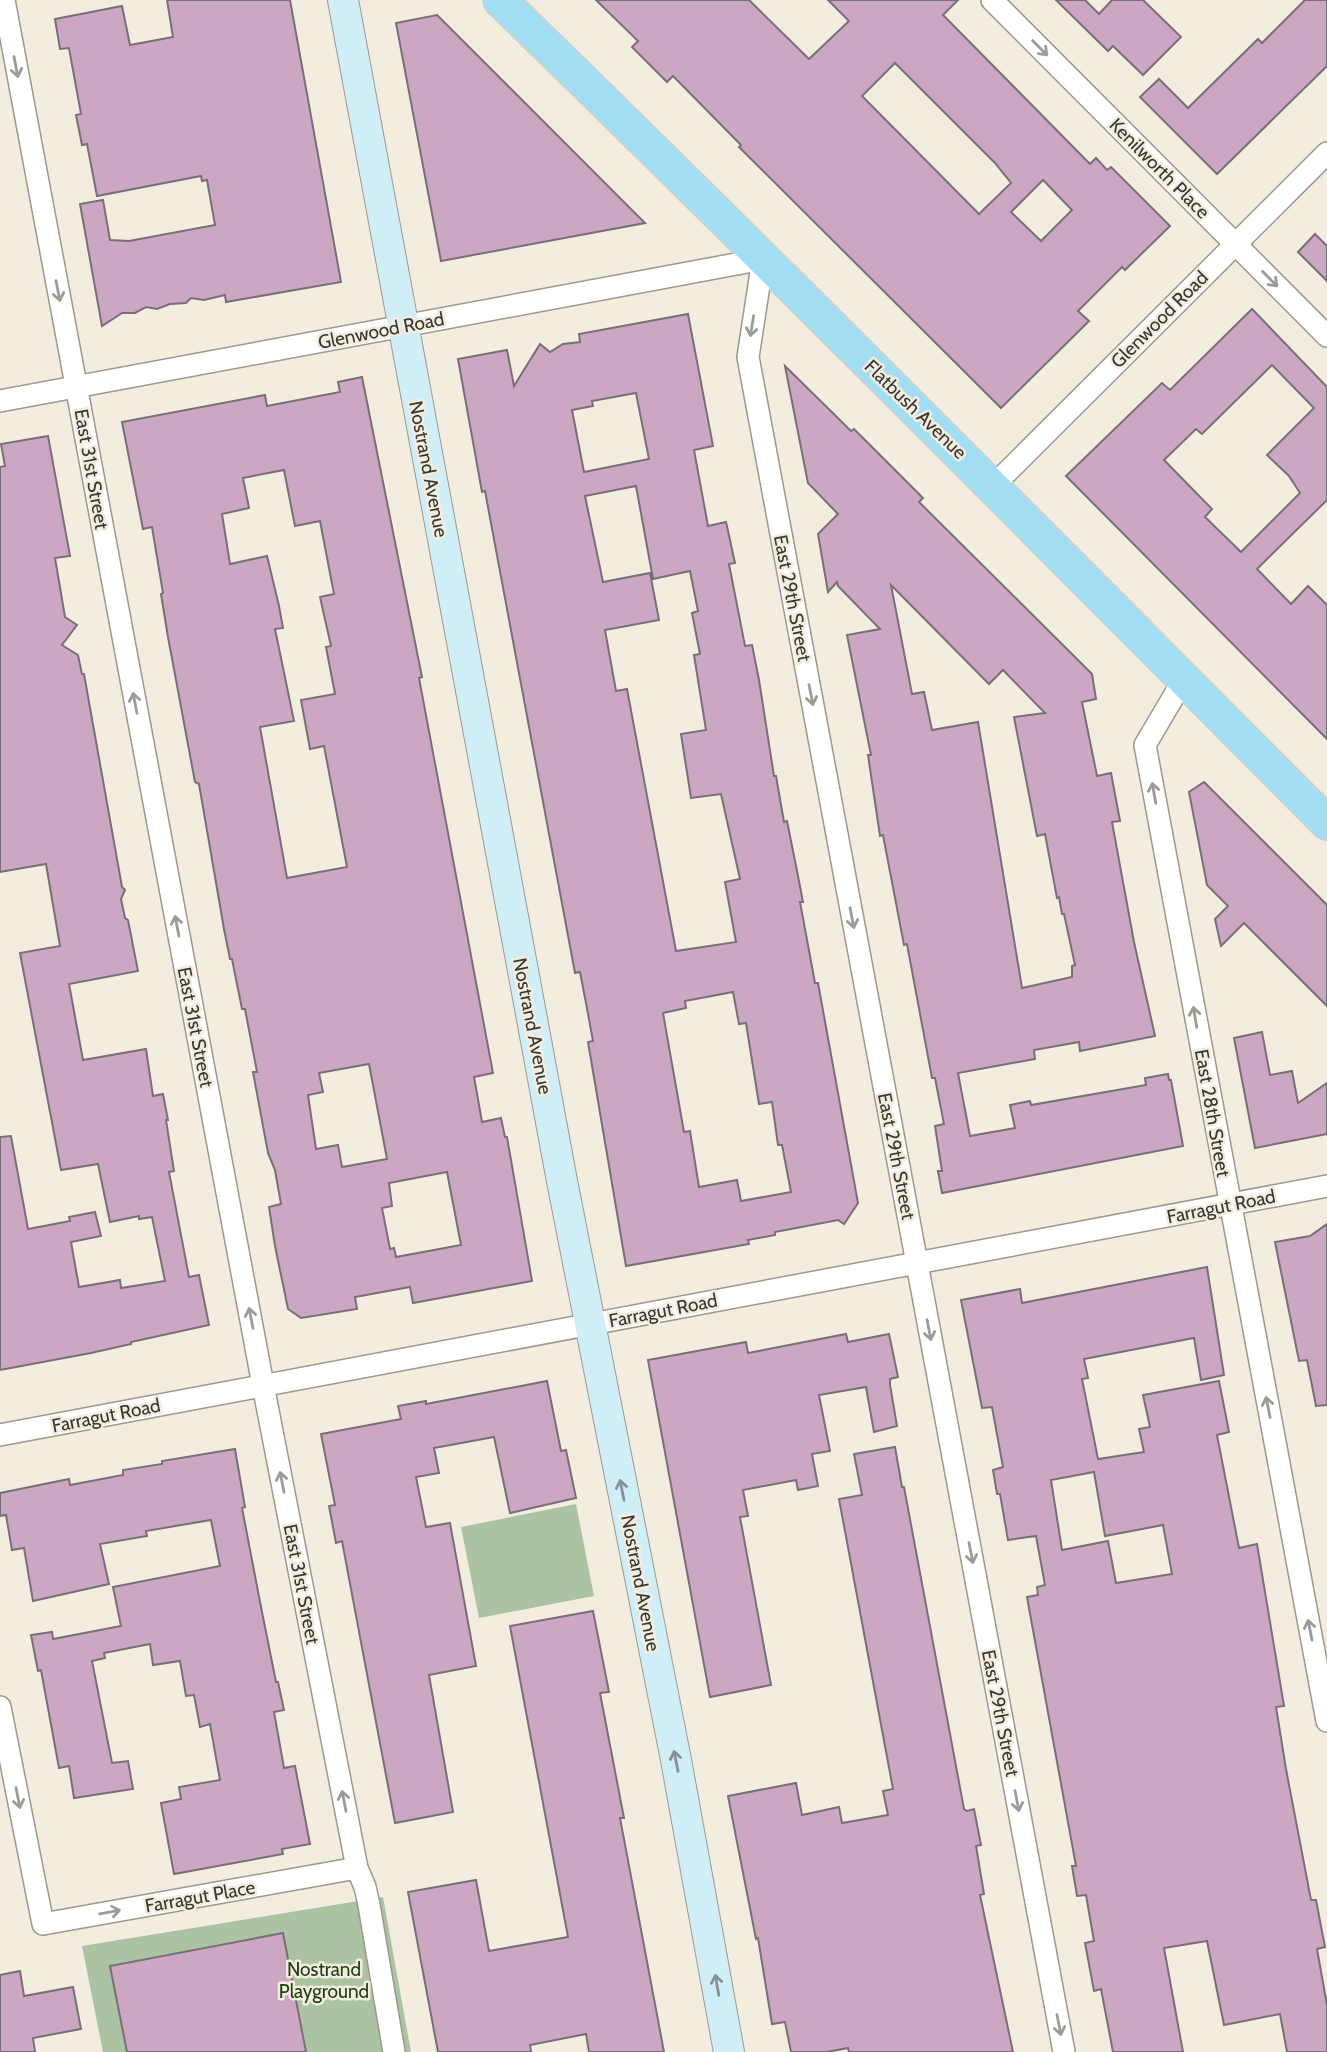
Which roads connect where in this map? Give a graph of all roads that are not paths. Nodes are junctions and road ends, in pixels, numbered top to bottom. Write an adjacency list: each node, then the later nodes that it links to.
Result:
1 (4, 0): 10 (street, East 31st Street, one-way to 10)
2 (343, 0): 8 (main road, Nostrand Avenue)
3 (500, 0): 7 (main road, Flatbush Avenue)
4 (992, 0): 6 (street, Kenilworth Place, one-way to 6)
5 (1327, 153): 6 (street, Glenwood Road)
6 (1234, 243): 9 (street, Kenilworth Place, one-way to 9); 12 (street, Glenwood Road)
7 (763, 259): 8 (street, Glenwood Road); 12 (main road, Flatbush Avenue); 17 (street, East 29th Street, one-way to 17)
8 (402, 326): 10 (street, Glenwood Road); 18 (main road, Nostrand Avenue)
9 (1327, 336)
10 (76, 386): 11 (street, Glenwood Road); 19 (street, East 31st Street, one-way to 10)
11 (0, 401)
12 (993, 485): 13 (main road, Flatbush Avenue)
13 (1184, 679): 14 (main road, Flatbush Avenue); 16 (street, East 28th Street, one-way to 13)
14 (1327, 823)
15 (1327, 1186): 16 (street, Farragut Road)
16 (1230, 1205): 17 (street, Farragut Road); 22 (street, East 28th Street, one-way to 16)
17 (917, 1263): 18 (street, Farragut Road); 26 (street, East 29th Street, one-way to 26)
18 (590, 1324): 19 (street, Farragut Road); 25 (main road, Nostrand Avenue, one-way to 18)
19 (263, 1385): 20 (street, Farragut Road); 23 (street, East 31st Street, one-way to 19)
20 (0, 1435)
21 (0, 1707): 23 (street, Farragut Place, one-way to 23)
22 (1327, 1721)
23 (357, 1868): 24 (street, East 31st Street)
24 (394, 2052)
25 (729, 2052)
26 (1064, 2052)

